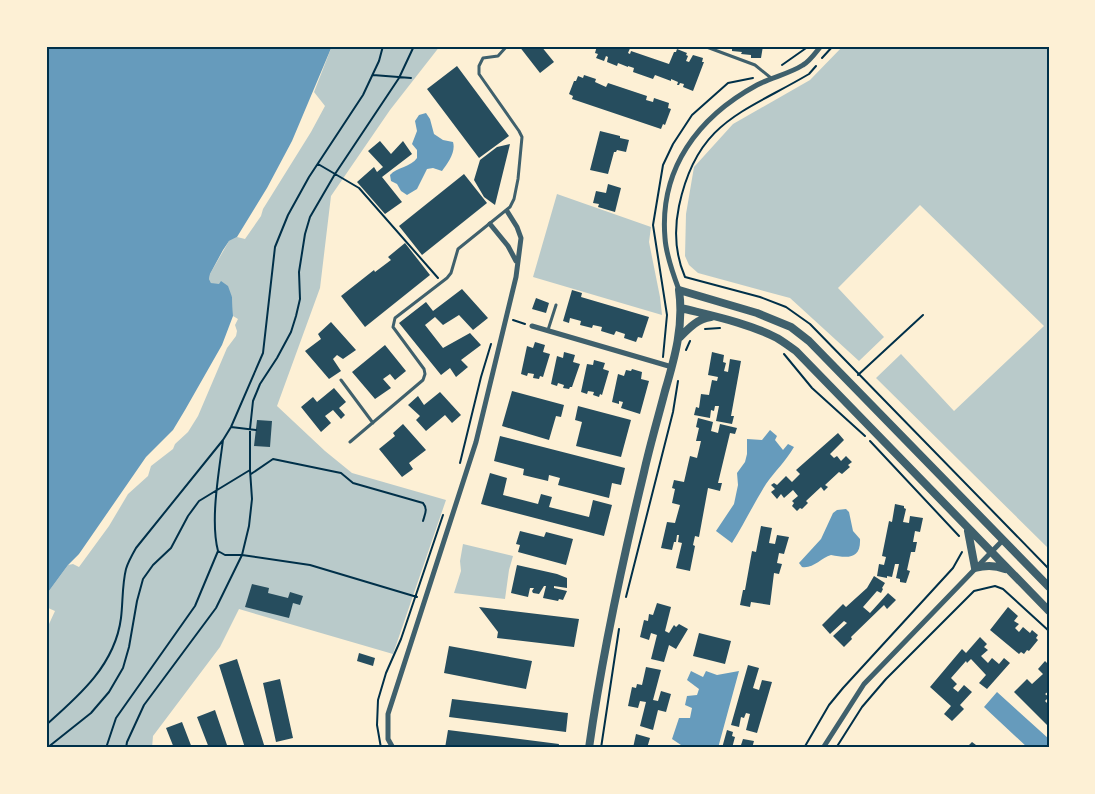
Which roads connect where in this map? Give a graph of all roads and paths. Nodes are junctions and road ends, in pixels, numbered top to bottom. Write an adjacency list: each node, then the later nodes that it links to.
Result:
1 (383, 46): 9 (path)
2 (414, 46): 11 (path)
3 (507, 46): 15 (lane)
4 (704, 46): 10 (lane)
5 (808, 46): 8 (path)
6 (822, 46): 10 (street)
7 (833, 46): 18 (path)
8 (782, 66)
9 (373, 75): 11 (path); 13 (path)
10 (770, 77): 20 (street); 35 (path)
11 (399, 78): 12 (path); 14 (path)
12 (411, 78)
13 (318, 164): 14 (path); 41 (path)
14 (335, 174): 19 (path); 42 (path)
15 (507, 211): 16 (lane); 17 (street)
16 (490, 224): 17 (street); 19 (lane)
17 (517, 262): 25 (street)
18 (685, 276)
19 (441, 282): 40 (lane)
20 (679, 290): 22 (street); 39 (street)
21 (556, 305): 29 (lane)
22 (681, 308): 24 (street); 31 (street)
23 (923, 315): 39 (path)
24 (715, 316): 31 (street); 51 (street)
25 (506, 318): 26 (path); 63 (street)
26 (532, 326): 29 (street)
27 (721, 328): 28 (path)
28 (703, 330)
29 (548, 331): 35 (street)
30 (492, 338): 46 (path)
31 (679, 338): 36 (street)
32 (692, 338): 33 (path)
33 (686, 352)
34 (782, 352): 53 (path)
35 (661, 364): 36 (street)
36 (672, 367): 73 (street)
37 (680, 374): 62 (path)
38 (342, 380): 40 (lane)
39 (851, 382): 52 (street)
40 (373, 423): 45 (lane)
41 (231, 427): 42 (path); 44 (path)
42 (250, 429): 43 (path); 47 (path)
43 (256, 430)
44 (223, 440): 48 (path); 67 (path)
45 (350, 442)
46 (459, 467)
47 (250, 472): 48 (path); 50 (path); 57 (path)
48 (216, 491): 55 (path); 68 (path)
49 (445, 509): 61 (path)
50 (423, 521)
51 (968, 529): 56 (street); 58 (street)
52 (1003, 540): 56 (street); 60 (street)
53 (962, 541)
54 (963, 549): 75 (path)
55 (218, 551): 57 (path); 69 (path)
56 (990, 553): 58 (street); 59 (street)
57 (242, 555): 61 (path); 70 (path)
58 (975, 568): 59 (street); 76 (street)
59 (1007, 570): 64 (street)
60 (1049, 587)
61 (415, 597): 63 (path); 71 (path)
62 (626, 598)
63 (425, 600): 72 (street)
64 (1049, 612)
65 (620, 625): 74 (path)
66 (1049, 631): 77 (path)
67 (46, 726)
68 (47, 748)
69 (106, 748)
70 (126, 748)
71 (381, 748)
72 (393, 748)
73 (589, 748)
74 (601, 748)
75 (804, 748)
76 (823, 748)
77 (836, 748)

